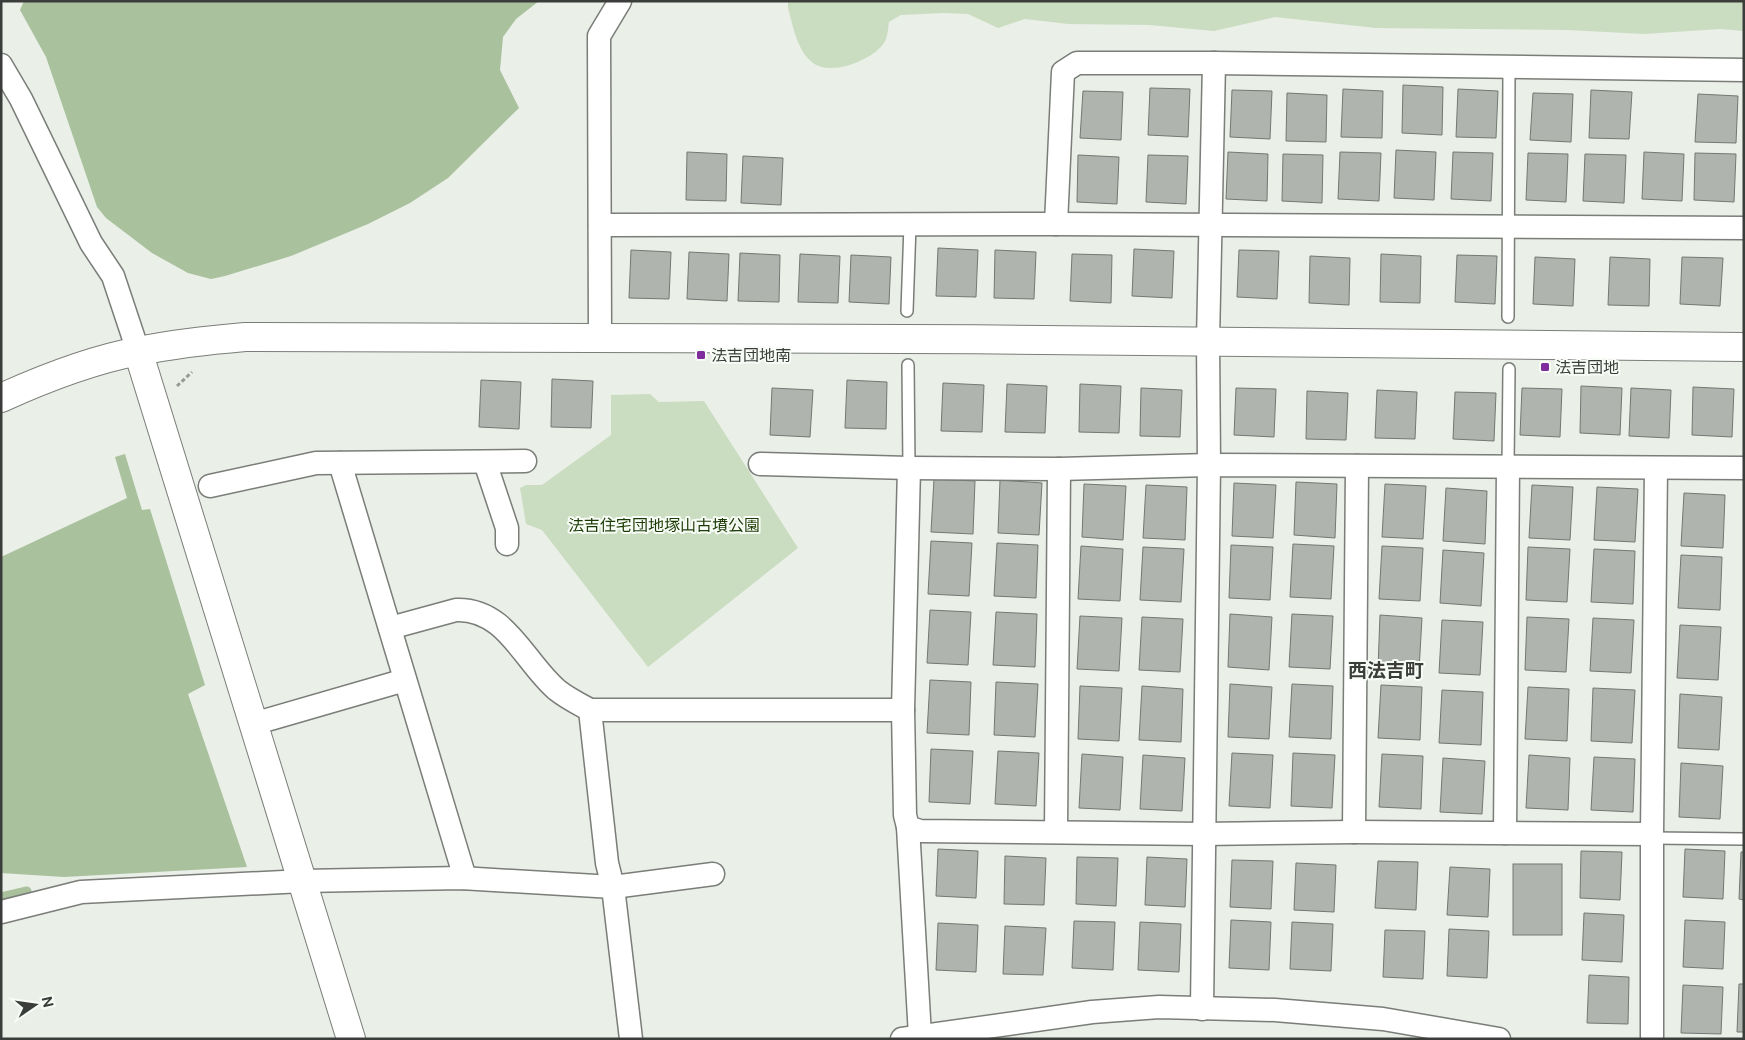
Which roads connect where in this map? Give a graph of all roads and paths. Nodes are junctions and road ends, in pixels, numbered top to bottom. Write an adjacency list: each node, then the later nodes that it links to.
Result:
1 (620, 1): 6 (street)
2 (1214, 63): 4 (street); 7 (street); 9 (street)
3 (1, 65): 17 (street)
4 (1509, 67): 5 (street); 10 (lane)
5 (1744, 70)
6 (600, 224): 8 (street); 14 (street)
7 (1056, 224): 8 (street); 9 (street)
8 (910, 225): 12 (lane)
9 (1210, 226): 10 (street); 15 (street)
10 (1508, 227): 11 (street); 13 (lane)
11 (1744, 228)
12 (907, 311)
13 (1508, 317)
14 (600, 336): 15 (street); 17 (street)
15 (1208, 340): 16 (street); 25 (street)
16 (1744, 347)
17 (138, 351): 20 (street); 38 (street)
18 (908, 365): 28 (lane)
19 (1508, 369): 27 (lane)
20 (1, 398)
21 (485, 462): 22 (street); 23 (street); 33 (street)
22 (525, 462)
23 (340, 463): 32 (street); 34 (street)
24 (760, 464): 28 (street)
25 (1209, 465): 26 (street); 31 (street); 43 (street)
26 (1357, 466): 27 (street); 41 (street)
27 (1508, 467): 29 (street); 42 (street)
28 (909, 468): 31 (street); 37 (street)
29 (1656, 468): 30 (street); 44 (street)
30 (1744, 468)
31 (1059, 469): 40 (street)
32 (210, 486)
33 (507, 544)
34 (390, 628): 35 (street); 36 (street)
35 (406, 680): 38 (street); 47 (street)
36 (590, 710): 37 (street); 49 (street)
37 (902, 710): 39 (street)
38 (253, 724): 48 (street)
39 (908, 827): 40 (street); 52 (street)
40 (1056, 831): 43 (street)
41 (1354, 832): 42 (street); 43 (street)
42 (1505, 833): 44 (street)
43 (1204, 834): 51 (street)
44 (1652, 836): 45 (lane); 56 (street)
45 (1744, 839)
46 (713, 874): 49 (street)
47 (465, 878): 48 (street); 49 (street)
48 (303, 881): 50 (street); 53 (street)
49 (613, 887): 54 (street)
50 (1, 912)
51 (1202, 1008): 52 (street); 55 (street)
52 (911, 1038)
53 (351, 1039)
54 (631, 1039)
55 (1500, 1039)
56 (1652, 1039)

